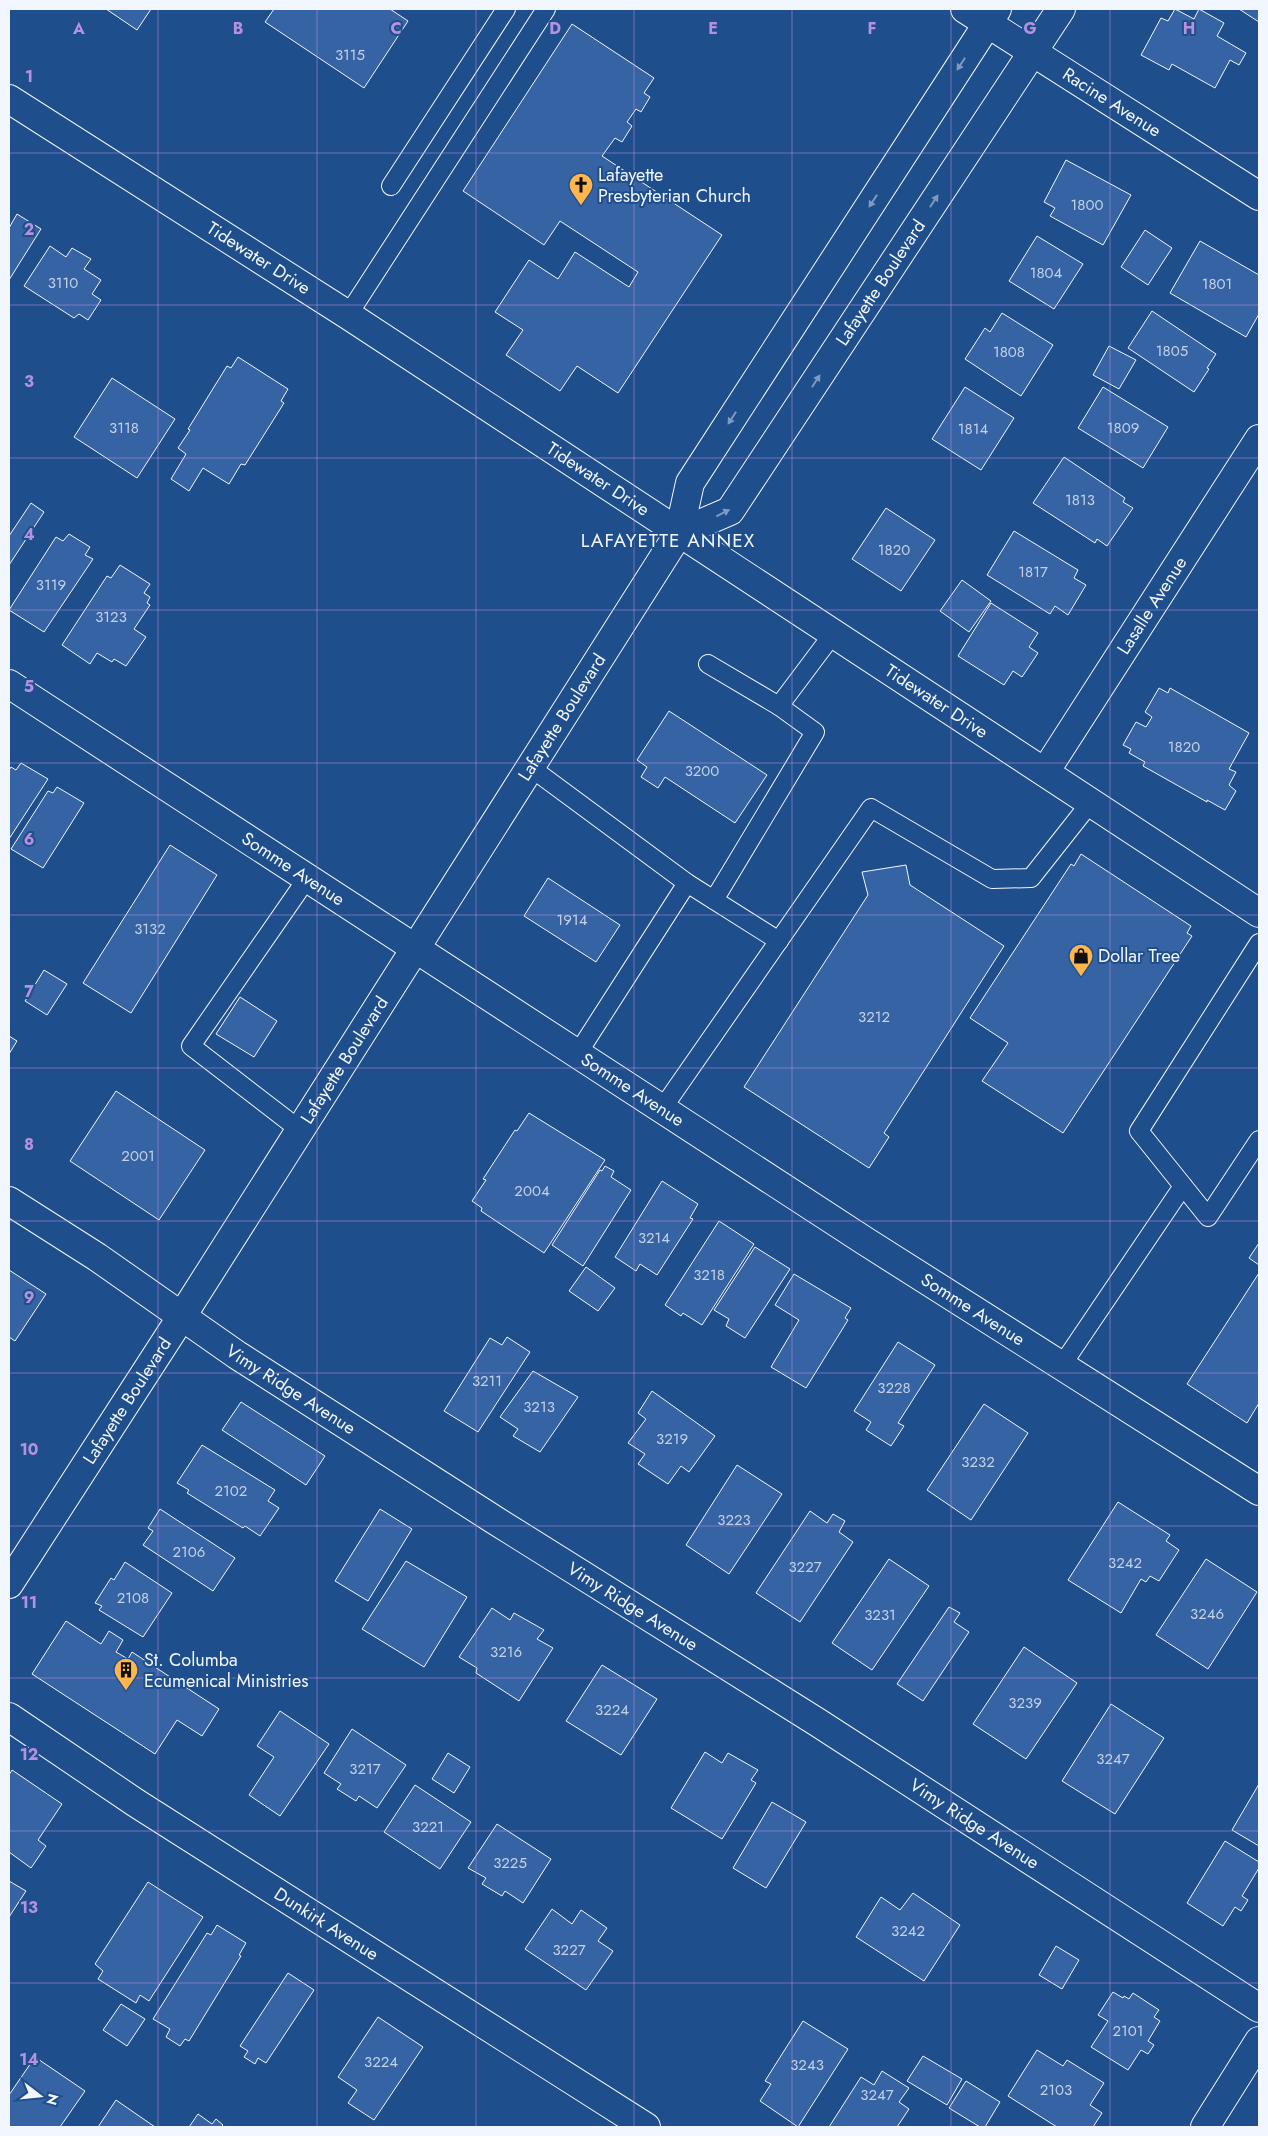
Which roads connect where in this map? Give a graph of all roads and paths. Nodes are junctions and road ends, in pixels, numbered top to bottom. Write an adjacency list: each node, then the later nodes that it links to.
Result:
1 (506, 9): 7 (lane)
2 (546, 9): 9 (lane)
3 (1061, 9): 5 (main road, Lafayette Boulevard)
4 (983, 14): 5 (main road, Racine Avenue); 11 (main road, Lafayette Boulevard, one-way to 11)
5 (1032, 52): 8 (main road, Racine Avenue); 11 (main road, Lafayette Boulevard, one-way to 5)
6 (9, 99): 9 (main road, Tidewater Drive)
7 (391, 186)
8 (1259, 196)
9 (348, 315): 11 (main road, Tidewater Drive)
10 (1259, 439): 17 (main road, Lasalle Avenue)
11 (679, 533): 12 (main road, Tidewater Drive); 16 (main road, Lafayette Boulevard)
12 (833, 634): 15 (lane); 17 (main road, Tidewater Drive)
13 (708, 664): 15 (lane)
14 (9, 684): 19 (main road, Somme Avenue)
15 (779, 706): 21 (lane)
16 (530, 766): 20 (lane); 25 (main road, Lafayette Boulevard)
17 (1045, 772): 18 (main road, Tidewater Drive)
18 (1091, 802): 22 (main road, Tidewater Drive); 23 (lane)
19 (308, 877): 25 (main road, Somme Avenue); 28 (lane)
20 (686, 883): 21 (lane); 26 (lane)
21 (714, 900): 23 (lane)
22 (1259, 913)
23 (780, 941): 27 (lane)
24 (1259, 943): 30 (lane)
25 (416, 947): 26 (main road, Somme Avenue); 28 (main road, Lafayette Boulevard)
26 (578, 1053): 27 (main road, Somme Avenue)
27 (662, 1109): 33 (main road, Somme Avenue)
28 (300, 1130): 32 (main road, Lafayette Boulevard)
29 (1259, 1140): 30 (lane)
30 (1183, 1186): 33 (lane)
31 (9, 1201): 32 (main road, Vimy Ridge Avenue)
32 (182, 1316): 35 (main road, Lafayette Boulevard); 37 (main road, Vimy Ridge Avenue)
33 (1062, 1365): 34 (main road, Somme Avenue)
34 (1259, 1490)
35 (9, 1584)
36 (9, 1717): 39 (main road, Dunkirk Avenue)
37 (1259, 2008)
38 (1259, 2041): 40 (main road)
39 (646, 2127)
40 (1205, 2127)

